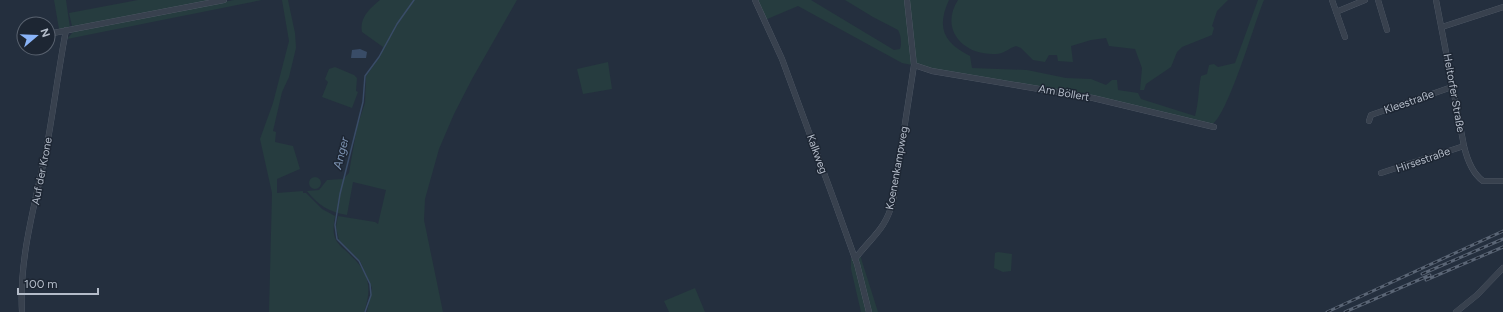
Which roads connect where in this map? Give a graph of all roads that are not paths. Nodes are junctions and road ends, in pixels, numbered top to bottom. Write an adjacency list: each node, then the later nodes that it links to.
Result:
1 (224, 0): 11 (street)
2 (755, 0): 22 (street, Kalkweg)
3 (907, 0): 15 (street, Koenenkampweg)
4 (1332, 0): 9 (street)
5 (1365, 0): 9 (street)
6 (1378, 0): 12 (street)
7 (1436, 0): 10 (street, Heltorfer Straße)
8 (1503, 7): 10 (street)
9 (1336, 12): 14 (street)
10 (1442, 27): 16 (street, Heltorfer Straße)
11 (66, 30): 13 (street); 24 (street, Auf der Krone)
12 (1387, 30)
13 (56, 32)
14 (1344, 37)
15 (914, 65): 18 (street, Am Böllert); 22 (street, Koenenkampweg)
16 (1452, 87): 17 (street, Kleestraße); 19 (street, Heltorfer Straße)
17 (1369, 121)
18 (1214, 127)
19 (1464, 146): 20 (street, Hirsestraße); 21 (street, Heltorfer Straße)
20 (1382, 173)
21 (1503, 181)
22 (855, 258): 25 (street, Kalkweg)
23 (1503, 268): 26 (street)
24 (22, 312)
25 (869, 312)
26 (1456, 312)

